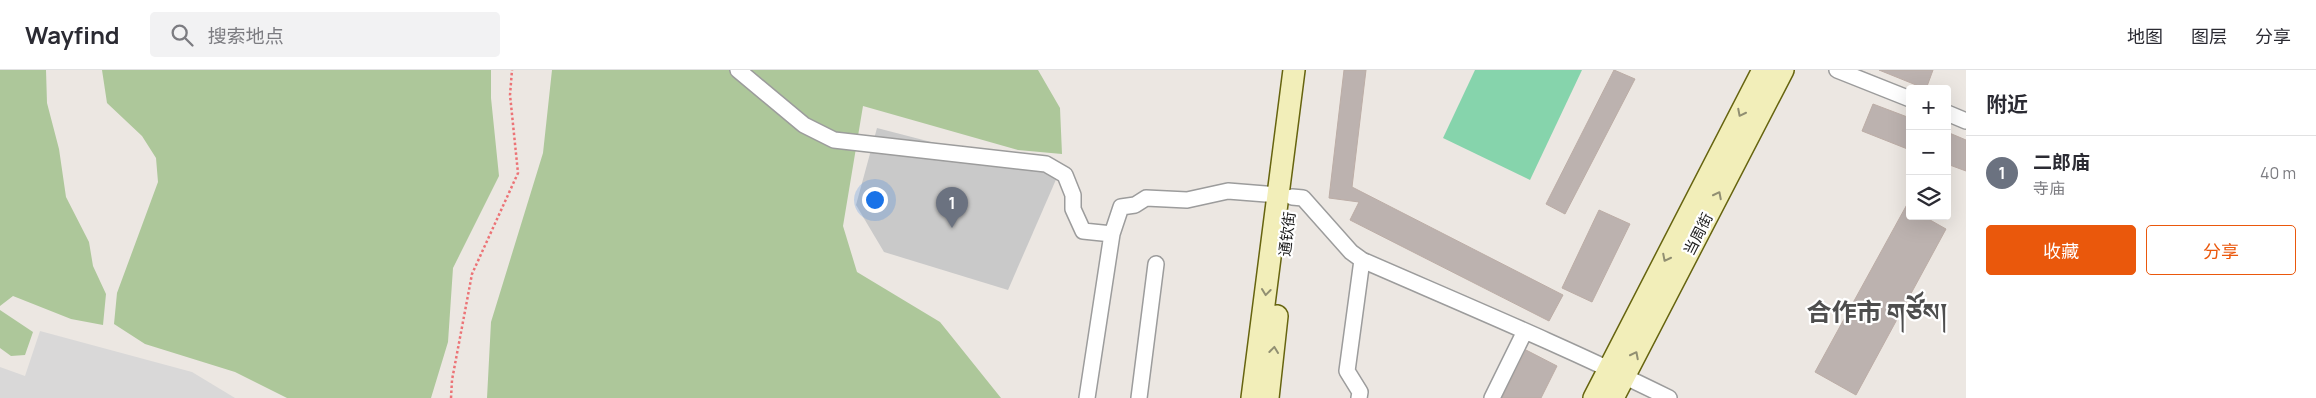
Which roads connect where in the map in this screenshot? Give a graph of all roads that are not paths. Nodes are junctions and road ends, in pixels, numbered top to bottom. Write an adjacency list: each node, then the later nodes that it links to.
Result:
1 (738, 70): 11 (street)
2 (1294, 70): 10 (main road)
3 (1308, 70): 10 (main road, 通钦街)
4 (1763, 70): 15 (main road, 当周街, one-way to 15)
5 (1783, 70): 15 (main road, 当周街, one-way to 5)
6 (1837, 70): 7 (street)
7 (1906, 97)
8 (1951, 115): 9 (street)
9 (1966, 121)
10 (1285, 196): 11 (street); 12 (street); 18 (main road, one-way to 18); 19 (main road, 通钦街, one-way to 10)
11 (1112, 234): 16 (street)
12 (1362, 260): 14 (street); 20 (street)
13 (1156, 264): 17 (street)
14 (1525, 331): 15 (street); 21 (street)
15 (1616, 372): 22 (main road, 当周街); 23 (main road, 当周街); 24 (street)
16 (1087, 398)
17 (1139, 398)
18 (1252, 398)
19 (1268, 398)
20 (1359, 398)
21 (1492, 398)
22 (1594, 398)
23 (1613, 398)
24 (1669, 398)

